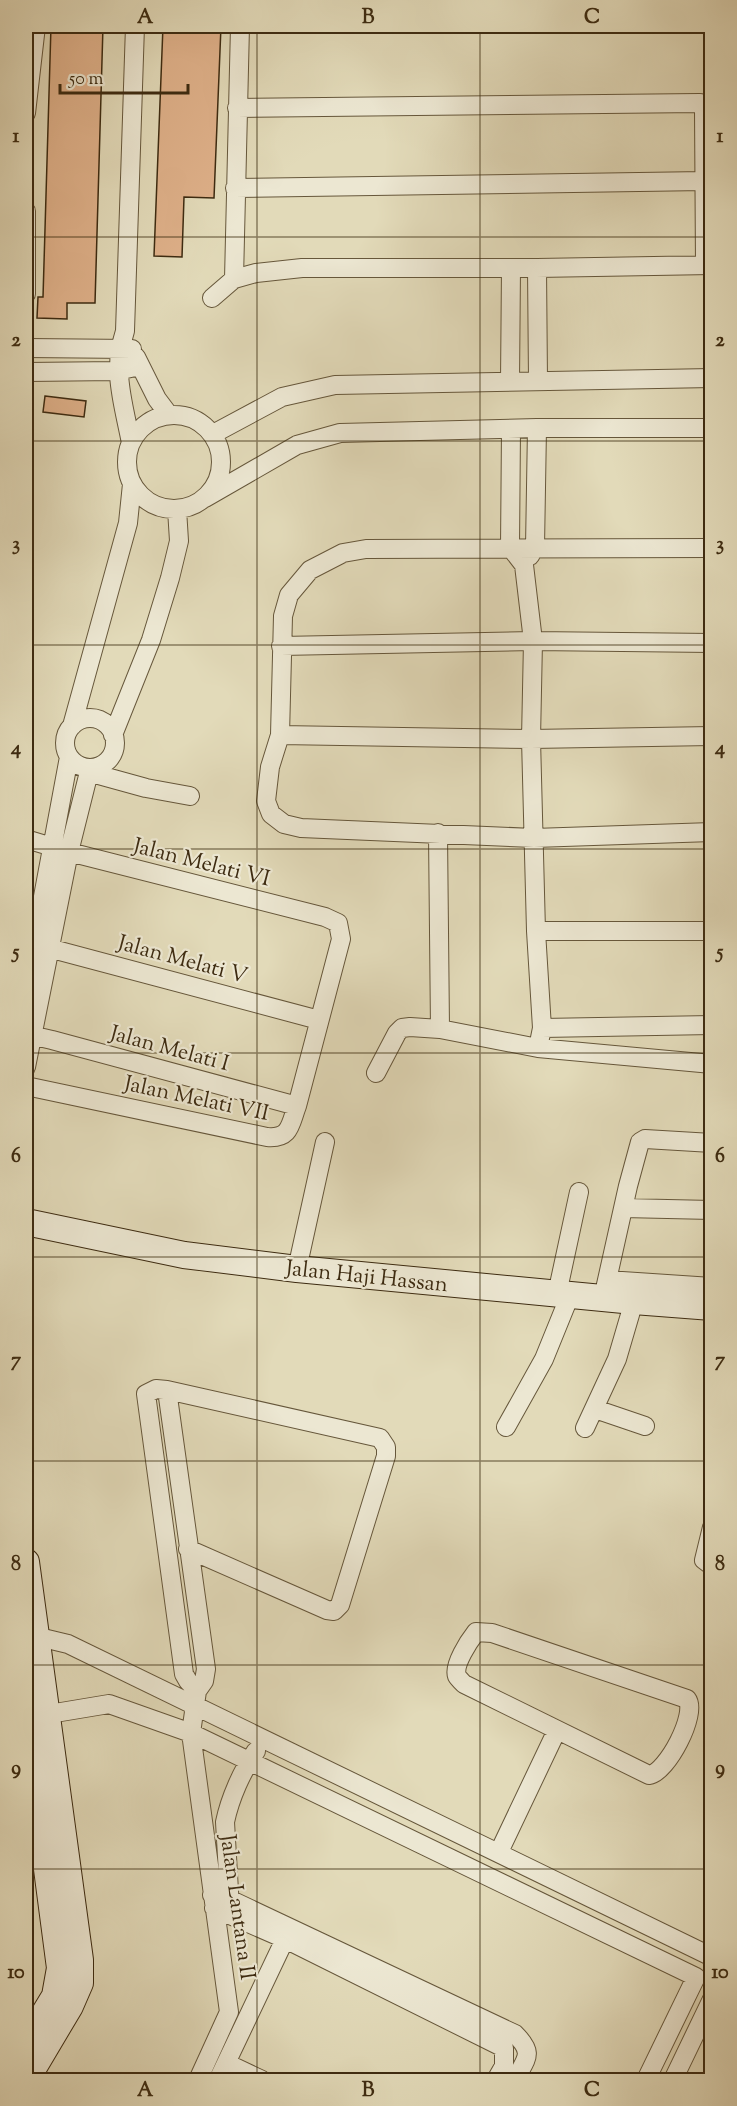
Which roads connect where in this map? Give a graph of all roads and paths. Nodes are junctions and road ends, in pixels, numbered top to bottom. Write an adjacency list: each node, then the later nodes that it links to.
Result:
1 (135, 26): 17 (street)
2 (240, 26): 4 (street)
3 (32, 36): 5 (street)
4 (237, 108): 6 (street); 7 (street)
5 (26, 113)
6 (704, 181): 7 (street); 9 (street)
7 (235, 188): 12 (street)
8 (26, 211): 13 (street)
9 (708, 265): 11 (street)
10 (511, 268): 11 (street); 12 (street); 22 (street)
11 (537, 268): 23 (street)
12 (234, 279): 15 (street)
13 (26, 287): 14 (street)
14 (26, 294)
15 (212, 298)
16 (26, 348): 17 (street)
17 (126, 349): 18 (street); 19 (street)
18 (140, 366): 19 (street); 24 (street)
19 (117, 371): 20 (street); 29 (street)
20 (26, 372)
21 (711, 378): 23 (street)
22 (510, 381): 23 (street); 28 (street)
23 (538, 381)
24 (169, 415): 28 (street); 29 (street)
25 (537, 428): 26 (street); 27 (street); 34 (street)
26 (711, 428)
27 (511, 429): 31 (street); 33 (street)
28 (213, 434): 31 (street)
29 (131, 443): 30 (street)
30 (132, 484): 32 (street); 40 (street)
31 (205, 498): 32 (street)
32 (177, 509): 41 (street)
33 (510, 547): 34 (street); 36 (street); 39 (street)
34 (535, 547): 35 (street); 36 (street)
35 (711, 548)
36 (524, 565): 37 (street)
37 (533, 641): 38 (street); 39 (street); 44 (street)
38 (711, 642)
39 (281, 646): 42 (street)
40 (72, 726): 41 (street); 45 (street)
41 (113, 735): 46 (street)
42 (280, 735): 44 (street); 49 (street)
43 (711, 736): 44 (street)
44 (531, 738): 50 (street)
45 (69, 757): 46 (street); 52 (street)
46 (89, 770): 47 (street); 52 (street)
47 (190, 796)
48 (711, 832): 50 (street)
49 (438, 833): 50 (street); 61 (street)
50 (534, 838): 54 (street)
51 (26, 839): 52 (street, Jalan Melati VI)
52 (61, 850): 53 (street, Jalan Melati VI); 56 (street)
53 (338, 923): 58 (street, Jalan Melati VII)
54 (536, 931): 55 (street); 60 (street)
55 (711, 931)
56 (37, 945): 57 (street); 58 (street, Jalan Melati V); 62 (street)
57 (26, 981)
58 (319, 1020): 68 (street, Jalan Melati VII)
59 (711, 1025): 60 (street)
60 (542, 1028): 63 (street)
61 (440, 1029): 63 (street); 66 (street)
62 (28, 1035): 65 (street); 68 (street, Jalan Melati I)
63 (538, 1048): 64 (street)
64 (711, 1064)
65 (26, 1067)
66 (376, 1072)
67 (26, 1086): 68 (street, Jalan Melati VII)
68 (297, 1106)
69 (325, 1143): 75 (street)
70 (711, 1143): 72 (street)
71 (579, 1192): 78 (street)
72 (623, 1208): 73 (street); 77 (street)
73 (711, 1210)
74 (26, 1222): 75 (street, Jalan Haji Hassan)
75 (297, 1269): 78 (street, Jalan Haji Hassan)
76 (711, 1287): 77 (street)
77 (605, 1288): 78 (street, Jalan Haji Hassan); 79 (street, Jalan Haji Hassan)
78 (563, 1294): 84 (street)
79 (633, 1301): 80 (street, Jalan Haji Hassan); 82 (street)
80 (711, 1307)
81 (167, 1390): 87 (street, Jalan Lantana II); 87 (street); 91 (street)
82 (595, 1409): 83 (street); 85 (street)
83 (645, 1426)
84 (506, 1427)
85 (585, 1428)
86 (711, 1527): 89 (street)
87 (188, 1549): 91 (street, Jalan Lantana II)
88 (26, 1562): 90 (street)
89 (711, 1566)
90 (31, 1649): 91 (street); 92 (street)
91 (196, 1699): 94 (street, Jalan Lantana II); 95 (street)
92 (33, 1714): 94 (street); 103 (street)
93 (557, 1730): 93 (street); 97 (street)
94 (191, 1733): 96 (street); 98 (street, Jalan Lantana II)
95 (264, 1740): 96 (street, Jalan Lantana II); 97 (street)
96 (249, 1761): 98 (street, Jalan Lantana II); 100 (street)
97 (499, 1852): 99 (street)
98 (222, 1904): 101 (street); 106 (street); 110 (street, Jalan Lantana II)
99 (607, 1905): 100 (street); 102 (street)
100 (596, 1929): 115 (street)
101 (285, 1939): 107 (street); 108 (street, Jalan Lantana II)
102 (710, 1952)
103 (70, 1961): 105 (street); 109 (street)
104 (711, 1999): 116 (street)
105 (26, 2044)
106 (526, 2045): 107 (street); 114 (street)
107 (504, 2048): 113 (street)
108 (226, 2063): 111 (street, Jalan Lantana II); 112 (street)
109 (26, 2080)
110 (198, 2080)
111 (218, 2080)
112 (262, 2080)
113 (496, 2080)
114 (515, 2080)
115 (646, 2080)
116 (673, 2080)

